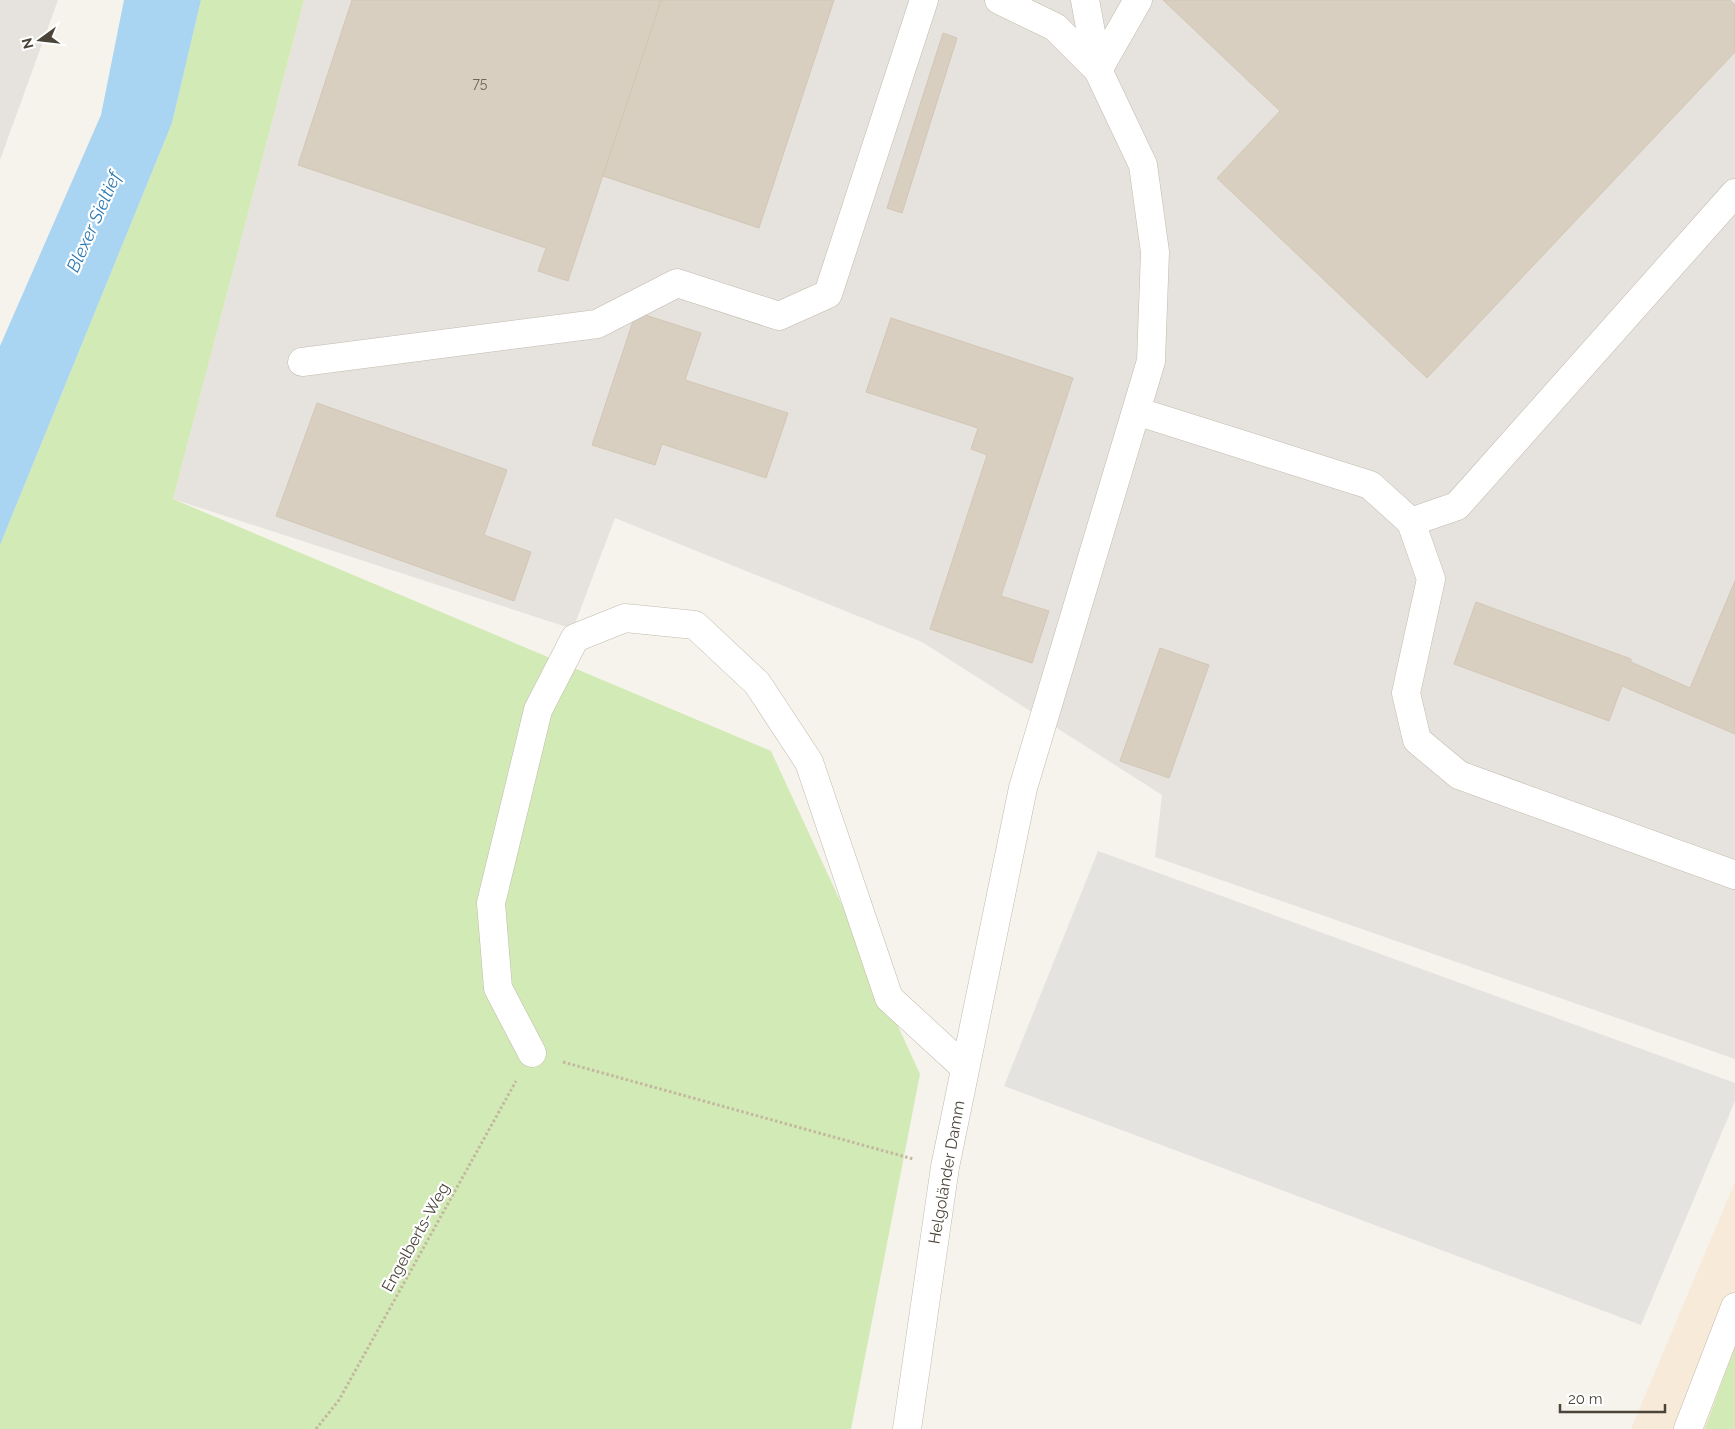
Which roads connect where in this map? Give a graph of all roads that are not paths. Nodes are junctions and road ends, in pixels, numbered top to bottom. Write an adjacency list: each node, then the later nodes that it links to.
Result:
1 (924, 0): 7 (street)
2 (999, 0): 5 (street)
3 (1086, 0): 5 (street)
4 (1138, 0): 5 (street)
5 (1098, 70): 8 (street, Helgoländer Damm)
6 (1735, 193): 9 (street)
7 (302, 362)
8 (1136, 411): 9 (street); 12 (street, Helgoländer Damm)
9 (1410, 522): 10 (street)
10 (1735, 875)
11 (532, 1053): 12 (street)
12 (964, 1067): 14 (street, Helgoländer Damm)
13 (1735, 1307): 15 (street)
14 (907, 1429)
15 (1688, 1429)

